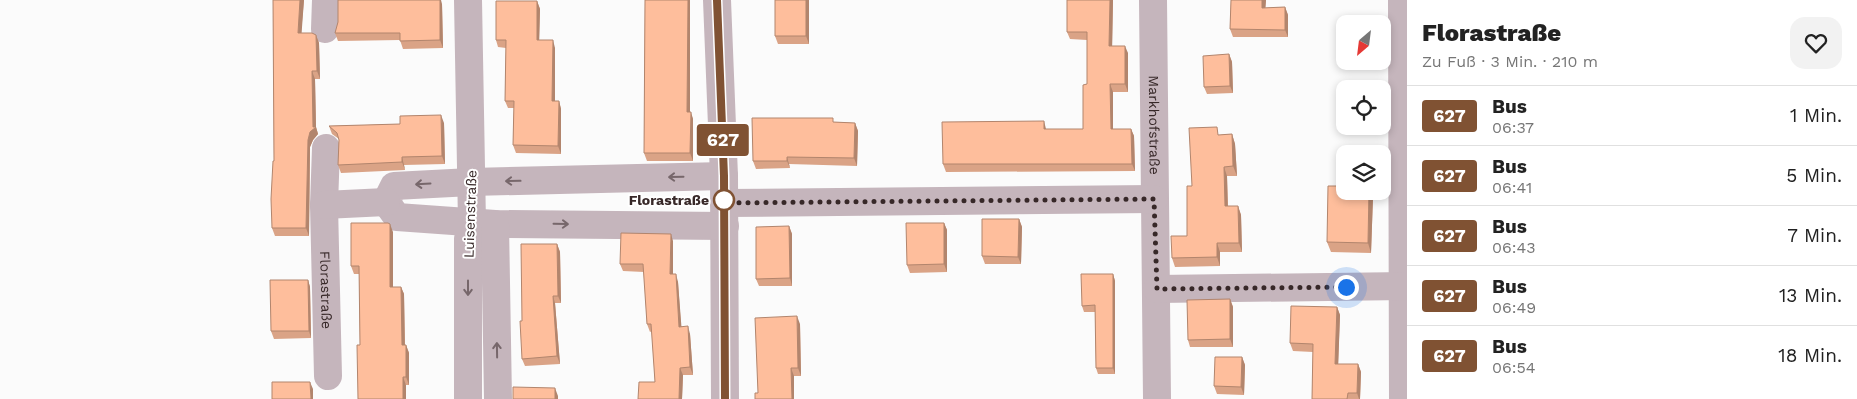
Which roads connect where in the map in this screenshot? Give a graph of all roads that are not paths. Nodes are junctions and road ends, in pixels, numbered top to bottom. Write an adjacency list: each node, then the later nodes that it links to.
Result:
1 (326, 0): 6 (street)
2 (468, 0): 9 (street, Luisenstraße)
3 (717, 0): 8 (street)
4 (1153, 0): 10 (street, Markhofstraße)
5 (1402, 0): 15 (street)
6 (326, 29)
7 (326, 148): 12 (street, Florastraße)
8 (724, 176): 9 (street, one-way to 9); 13 (street)
9 (471, 182): 11 (street, one-way to 11); 14 (street, Luisenstraße)
10 (1154, 199): 13 (street); 16 (street, Markhofstraße)
11 (386, 202): 12 (street); 14 (street)
12 (324, 205): 17 (street, Florastraße)
13 (725, 214): 14 (street, one-way to 13); 20 (street)
14 (483, 223): 18 (street, Luisenstraße, one-way to 18); 19 (street, Luisenstraße, one-way to 14)
15 (1405, 286): 16 (street); 22 (street)
16 (1157, 289): 21 (street, Markhofstraße)
17 (328, 376)
18 (468, 399)
19 (498, 399)
20 (725, 399)
21 (1157, 399)
22 (1403, 399)

